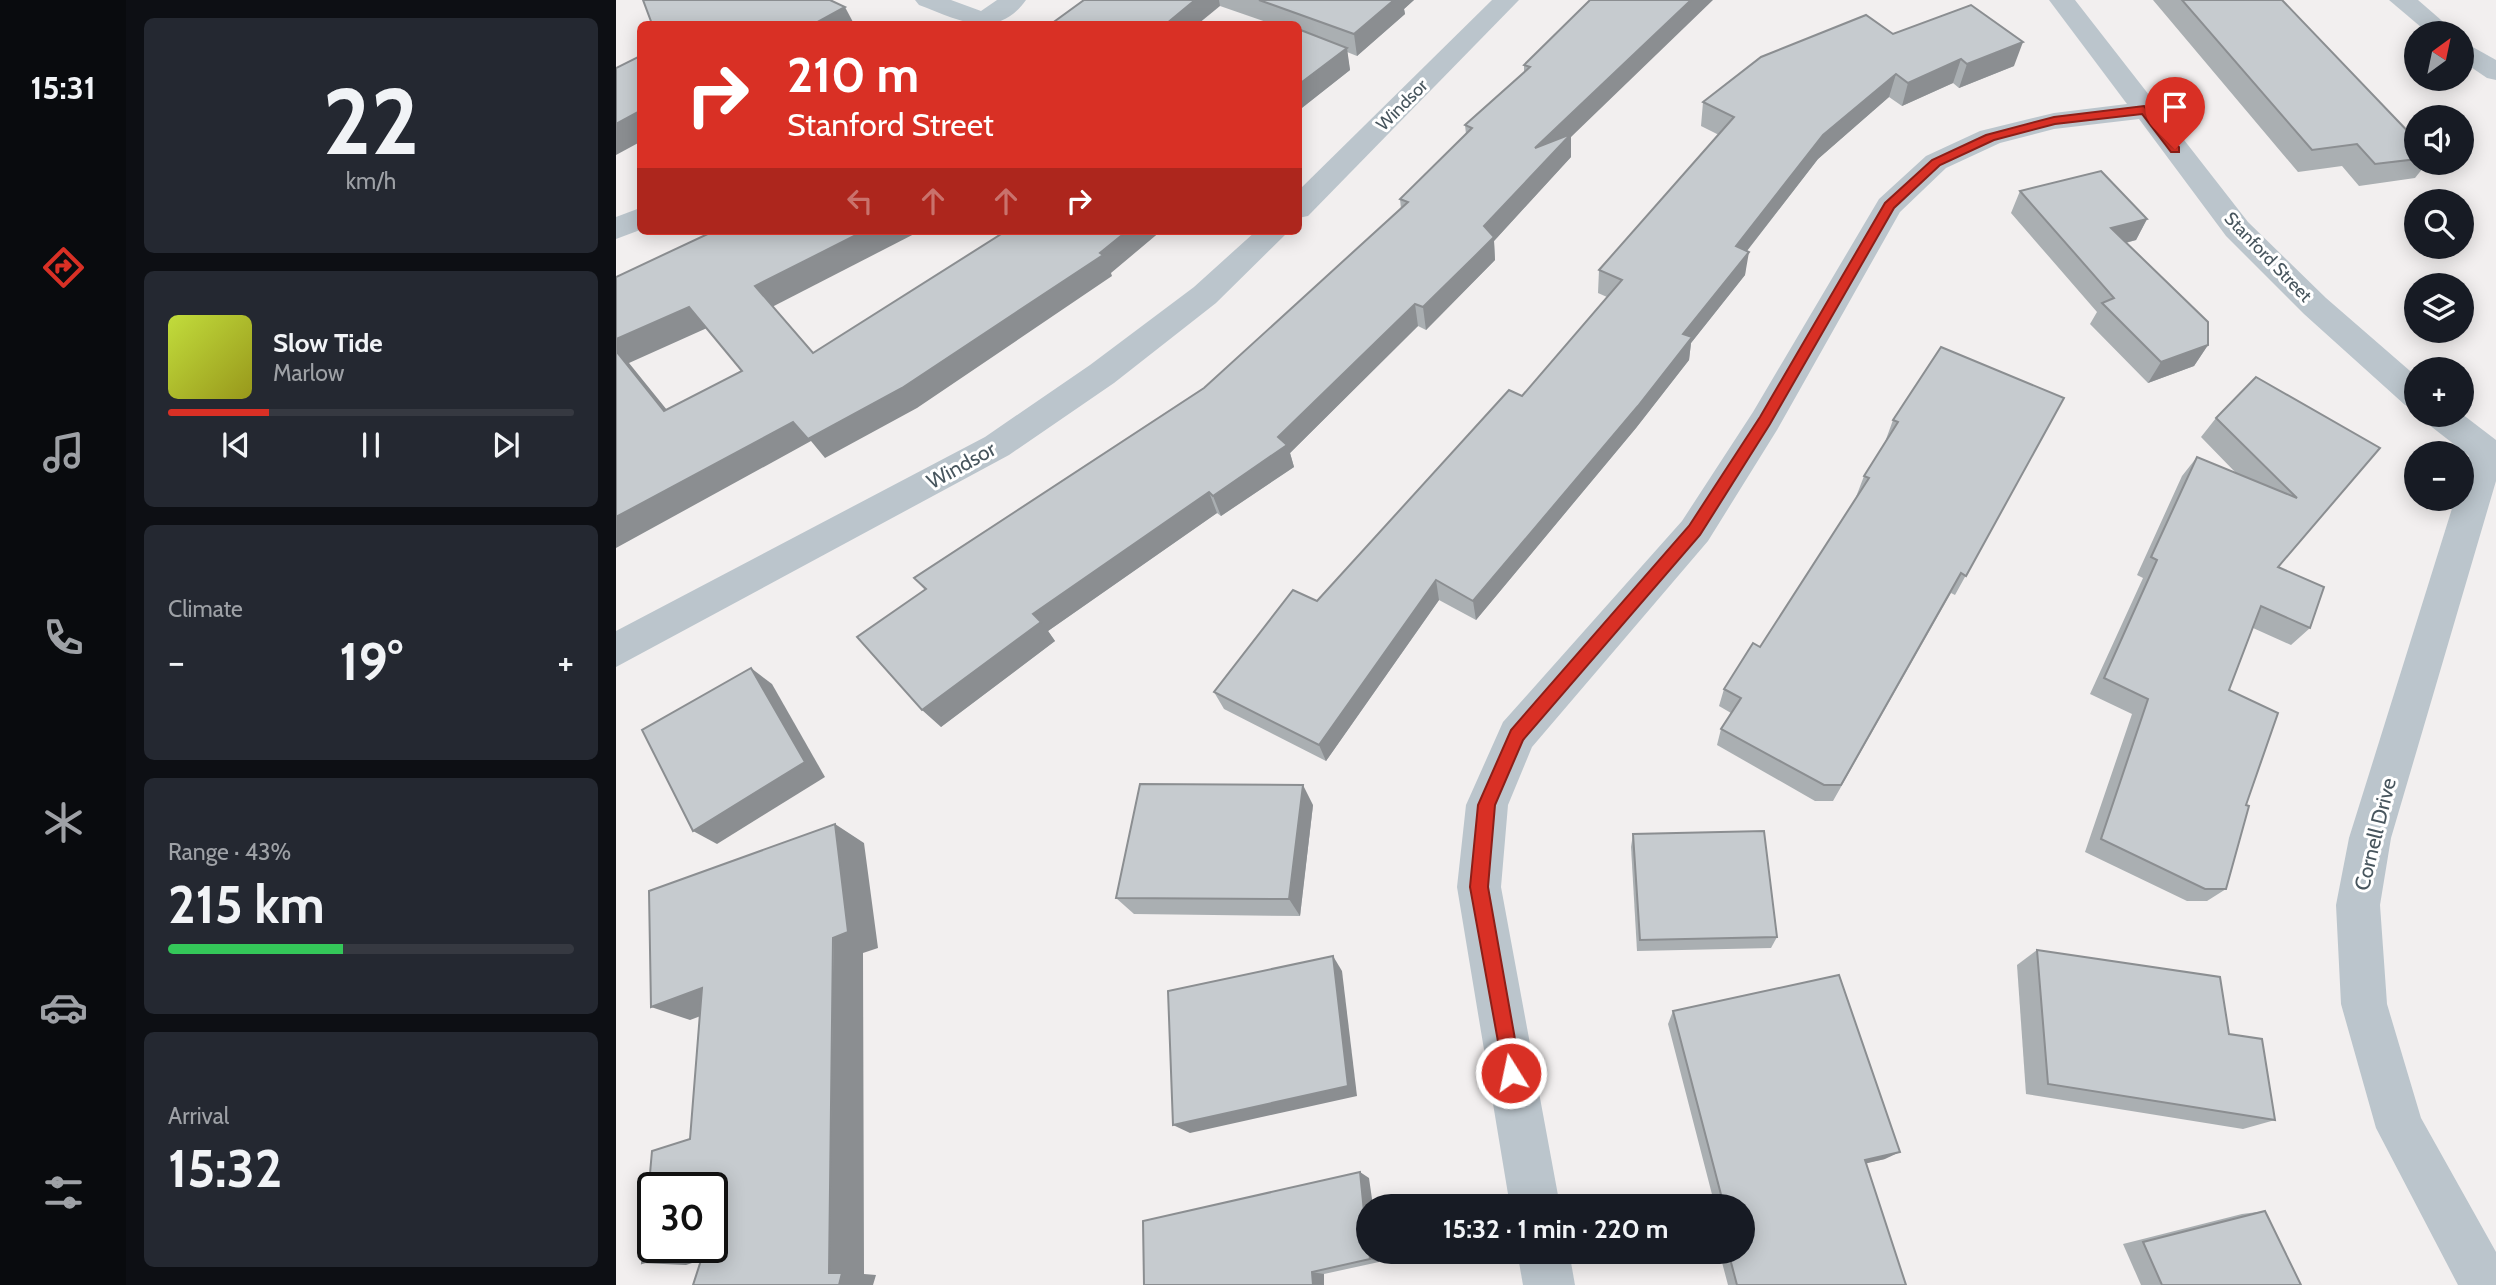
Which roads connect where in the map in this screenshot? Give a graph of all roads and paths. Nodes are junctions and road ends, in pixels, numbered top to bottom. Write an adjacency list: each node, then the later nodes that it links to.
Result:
1 (928, 0): 6 (street)
2 (1013, 0): 7 (street)
3 (1506, 0): 12 (street, Windsor)
4 (2062, 0): 11 (street, Stanford Street)
5 (2402, 0): 8 (street)
6 (976, 21)
7 (984, 21)
8 (2428, 21)
9 (2474, 57): 10 (street)
10 (2496, 72)
11 (2144, 110): 16 (street, Stanford Street); 20 (street)
12 (1302, 205)
13 (637, 219): 14 (street)
14 (616, 229)
15 (1270, 235): 19 (street, Windsor)
16 (2404, 385)
17 (2455, 427): 18 (street)
18 (2491, 456): 23 (street, Cornell Drive)
19 (616, 650)
20 (1533, 1194)
21 (1545, 1264): 22 (street)
22 (1549, 1285)
23 (2486, 1285)

